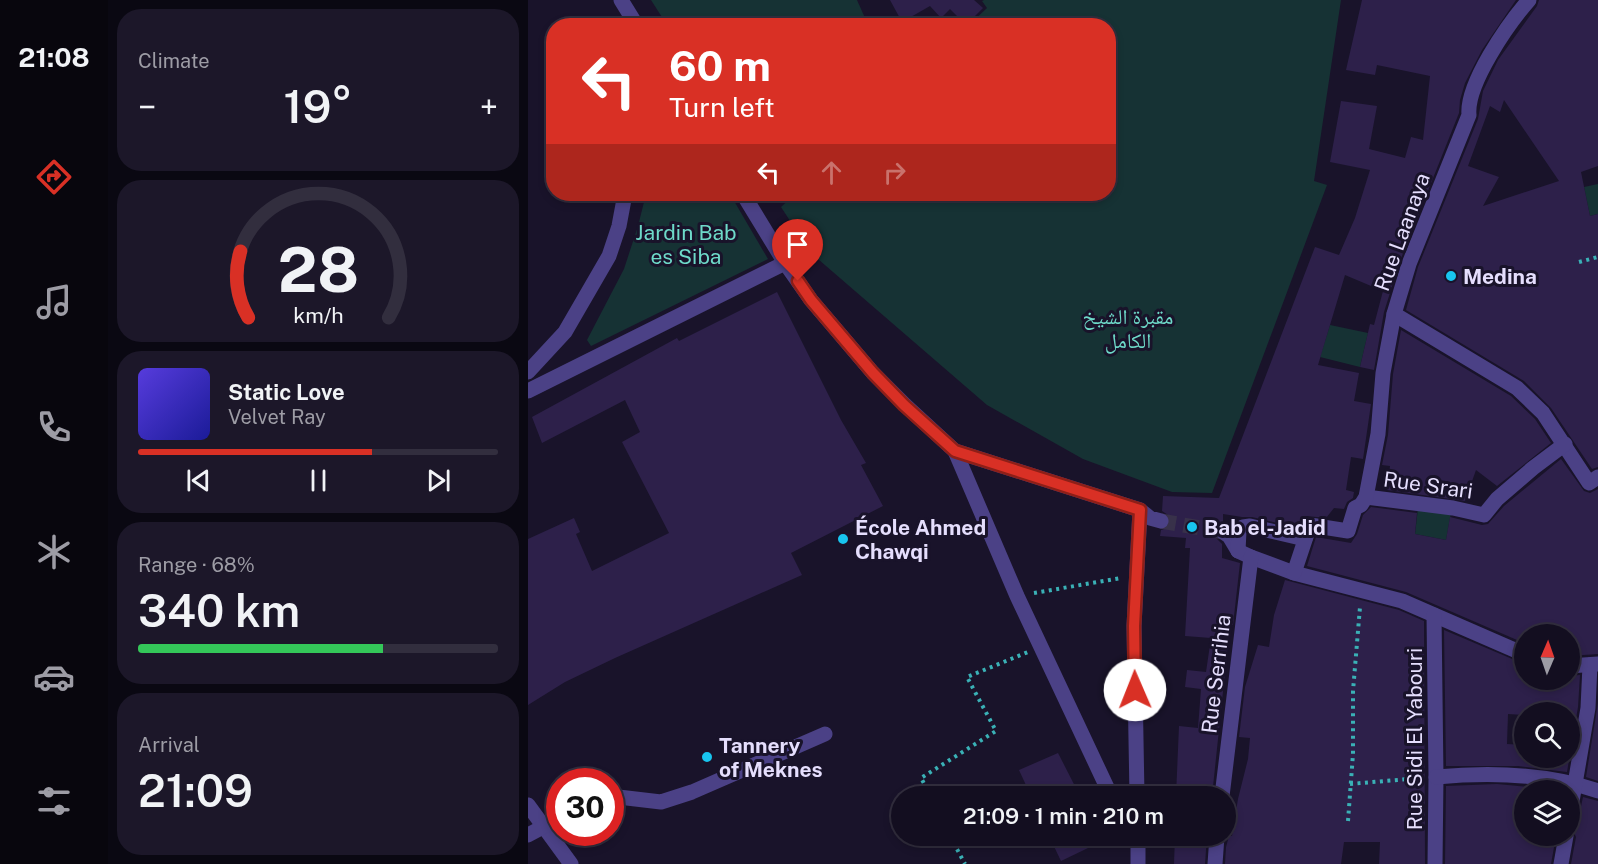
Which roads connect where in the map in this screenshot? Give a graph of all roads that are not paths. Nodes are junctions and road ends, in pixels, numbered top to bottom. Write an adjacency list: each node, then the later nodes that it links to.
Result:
1 (621, 0): 3 (street)
2 (1529, 0): 7 (street, Rue Laanaya)
3 (632, 18)
4 (624, 201): 8 (street)
5 (747, 201): 6 (street)
6 (785, 263): 9 (street); 11 (street)
7 (1394, 314): 10 (street); 13 (street, Rue Laanaya)
8 (528, 372)
9 (528, 392)
10 (1565, 444): 12 (street); 13 (street, Rue Srari)
11 (955, 451): 14 (street); 28 (street)
12 (1598, 477)
13 (1366, 497): 17 (street)
14 (1140, 510): 15 (street); 29 (street)
15 (1161, 521)
16 (1223, 532): 18 (street)
17 (1305, 539): 18 (street, Rue Serrihia); 19 (street)
18 (1244, 554): 19 (street); 30 (street, Rue Serrihia)
19 (1294, 573): 20 (street)
20 (1434, 615): 21 (street); 24 (street, Rue Sidi El Yabouri)
21 (1514, 650)
22 (1594, 665): 26 (street)
23 (825, 734): 32 (street)
24 (1436, 777): 25 (street); 40 (street, Rue Sidi El Yabouri)
25 (1554, 780)
26 (1576, 780)
27 (1580, 785): 31 (street)
28 (1106, 786)
29 (1137, 786)
30 (1223, 786)
31 (1598, 791)
32 (624, 797)
33 (528, 805): 34 (street)
34 (544, 827): 35 (street); 38 (street)
35 (528, 835)
36 (1216, 846): 39 (street)
37 (1564, 846): 41 (street)
38 (571, 864)
39 (1215, 864)
40 (1435, 864)
41 (1561, 864)

